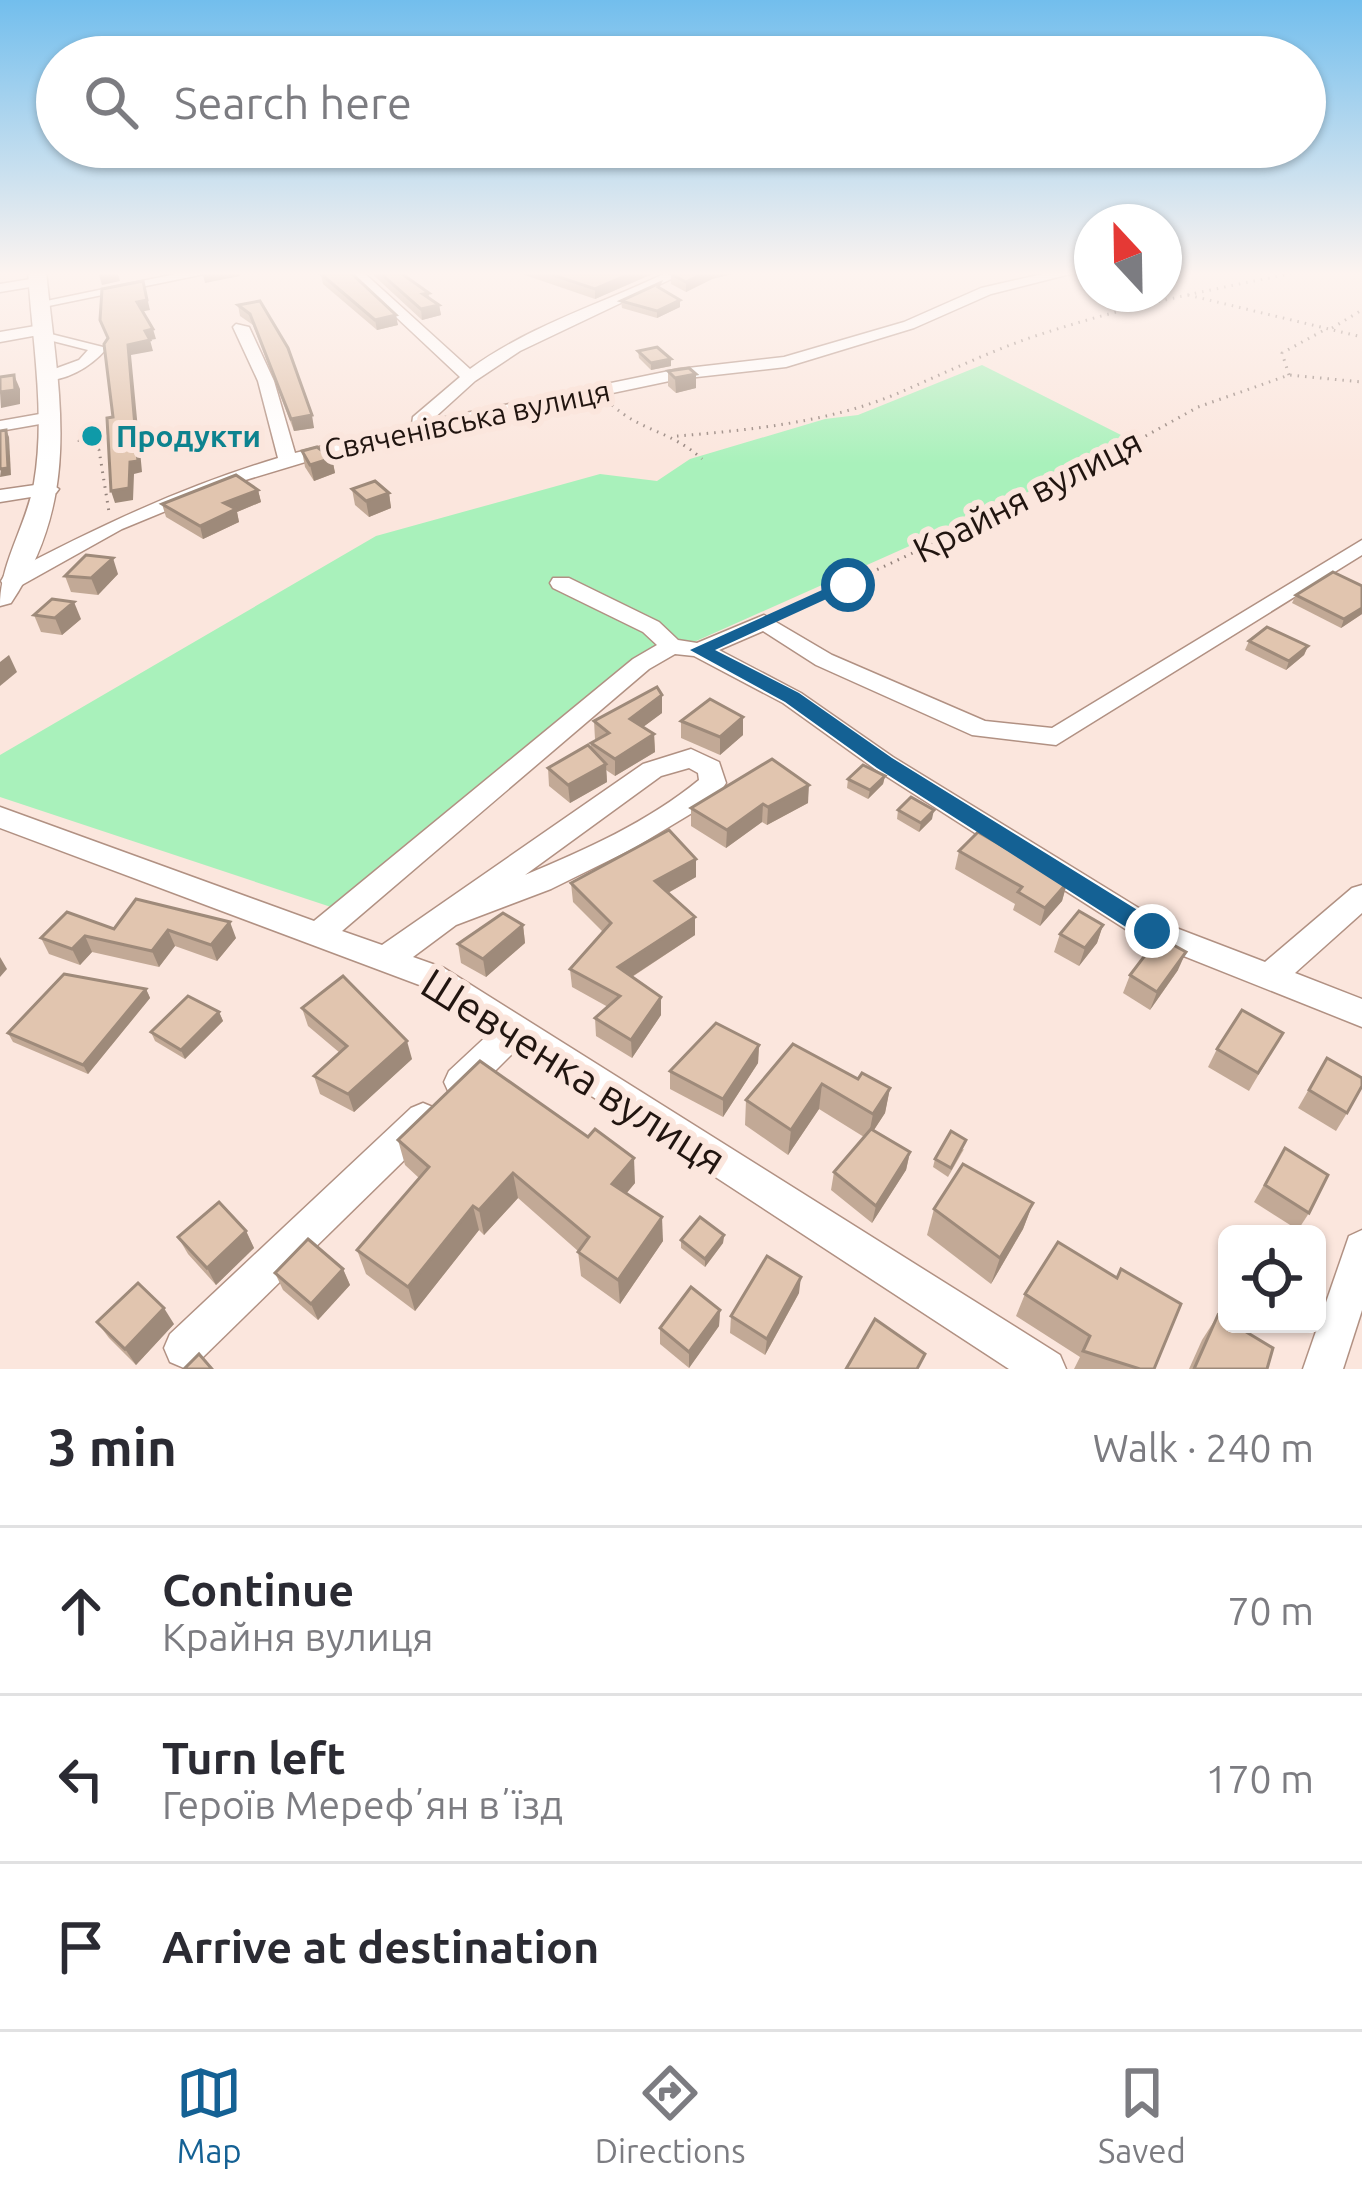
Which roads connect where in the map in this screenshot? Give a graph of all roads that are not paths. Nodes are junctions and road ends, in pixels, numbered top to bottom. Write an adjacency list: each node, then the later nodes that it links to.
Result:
1 (41, 335): 8 (highway)
2 (81, 335): 8 (street)
3 (245, 335): 12 (street)
4 (423, 335): 7 (street)
5 (553, 335): 7 (street)
6 (873, 335): 11 (street, Свяченівська вулиця)
7 (469, 377): 11 (street)
8 (44, 378): 9 (highway)
9 (51, 417): 10 (street); 13 (highway)
10 (0, 426)
11 (412, 426): 12 (street, Свяченівська вулиця)
12 (288, 461): 17 (street, Свяченівська вулиця)
13 (49, 489): 14 (street); 17 (highway)
14 (0, 496)
15 (1362, 546): 18 (street)
16 (561, 584): 18 (street)
17 (6, 589)
18 (685, 648): 22 (street); 24 (street)
19 (0, 818): 22 (street, Шевченка вулиця)
20 (1362, 896): 24 (street)
21 (438, 919): 21 (street); 23 (street)
22 (317, 934): 23 (street, Шевченка вулиця)
23 (385, 960): 26 (street, Шевченка вулиця)
24 (1269, 977): 25 (street)
25 (1362, 1013)
26 (515, 1030): 28 (street); 29 (street, Шевченка вулиця)
27 (1362, 1249): 30 (street)
28 (184, 1348)
29 (1046, 1369)
30 (1323, 1369)

